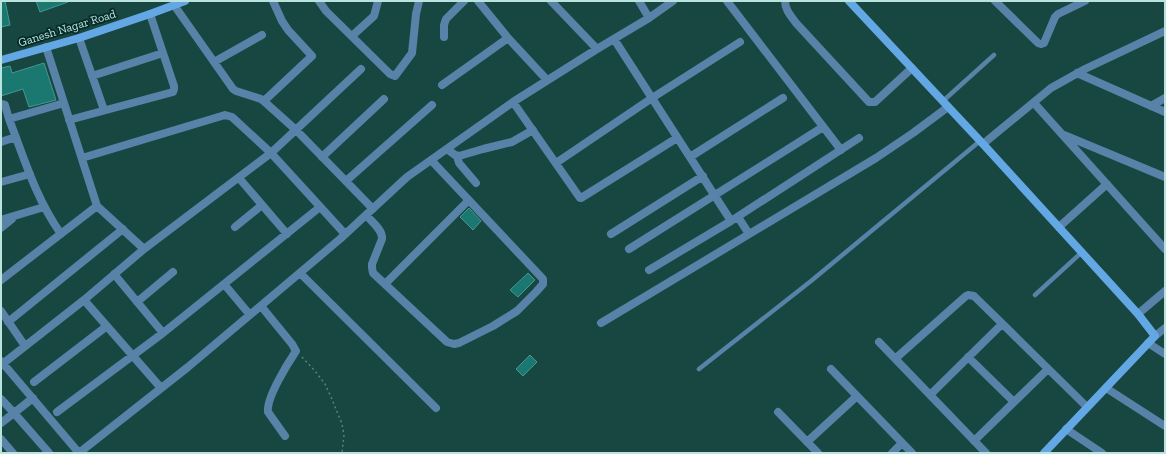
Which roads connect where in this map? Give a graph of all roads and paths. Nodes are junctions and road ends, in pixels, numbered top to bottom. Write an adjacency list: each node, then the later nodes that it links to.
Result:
1 (273, 1): 42 (street)
2 (320, 1): 20 (street)
3 (378, 1): 20 (street)
4 (419, 1): 20 (street)
5 (464, 1): 21 (street)
6 (478, 1): 23 (street)
7 (551, 1): 27 (street)
8 (639, 1): 17 (street)
9 (673, 1): 17 (street)
10 (727, 1): 54 (street)
11 (785, 1): 32 (street)
12 (849, 1): 32 (street)
13 (995, 1): 14 (street)
14 (1085, 1)
15 (179, 3): 16 (street, Ganesh Nagar Road); 31 (street)
16 (150, 14): 22 (street, Ganesh Nagar Road); 28 (street)
17 (649, 18): 24 (street)
18 (1165, 31): 34 (street)
19 (262, 36): 31 (street)
20 (352, 36)
21 (444, 37)
22 (78, 38): 26 (street, Ganesh Nagar Road); 35 (street)
23 (508, 38): 36 (street); 37 (street)
24 (614, 39): 27 (street); 38 (street)
25 (740, 42): 38 (street)
26 (46, 47): 30 (street, Ganesh Nagar Road); 44 (street)
27 (597, 49): 36 (street)
28 (163, 53): 35 (street); 50 (street)
29 (994, 55): 47 (lane)
30 (1, 60)
31 (214, 62): 42 (street)
32 (912, 68): 47 (street)
33 (361, 69): 55 (street)
34 (1077, 73): 45 (street); 49 (street)
35 (92, 76): 50 (street)
36 (547, 80): 43 (street)
37 (442, 85)
38 (652, 98): 59 (street); 71 (street)
39 (783, 98): 68 (street)
40 (1165, 98): 49 (street)
41 (384, 99): 67 (street)
42 (264, 101): 55 (street)
43 (513, 102): 56 (street); 63 (street)
44 (64, 103): 52 (street); 53 (street)
45 (1034, 103): 57 (street); 62 (street)
46 (1, 104): 52 (street)
47 (945, 104): 62 (street); 99 (street)
48 (432, 105): 76 (street)
49 (1151, 106): 51 (street)
50 (104, 110): 53 (street)
51 (1165, 112)
52 (9, 119): 58 (street)
53 (69, 120): 69 (street)
54 (823, 126): 64 (street); 80 (street)
55 (296, 130): 65 (street); 67 (street)
56 (533, 130): 66 (street); 71 (street)
57 (1062, 134): 74 (street); 79 (street)
58 (16, 137): 61 (street); 72 (street)
59 (677, 138): 68 (street); 71 (street)
60 (859, 138): 64 (street)
61 (1, 142)
62 (982, 142): 92 (street); 135 (lane)
63 (447, 149): 66 (street); 70 (street)
64 (841, 150): 89 (street)
65 (271, 153): 69 (street); 75 (street); 85 (street)
66 (457, 156): 78 (street)
67 (322, 157): 76 (street)
68 (690, 157): 73 (street)
69 (82, 158): 83 (street)
70 (431, 160): 81 (street); 86 (street)
71 (556, 163)
72 (30, 174): 77 (street); 84 (street)
73 (703, 176): 80 (street); 98 (street)
74 (1165, 177)
75 (239, 178): 82 (street); 100 (street)
76 (346, 181): 86 (street)
77 (1, 182)
78 (476, 183)
79 (1107, 184): 92 (street); 102 (street)
80 (715, 195): 89 (street); 101 (street)
81 (469, 200): 110 (street); 110 (street)
82 (262, 205): 91 (street); 96 (street)
83 (98, 206): 94 (street); 95 (street)
84 (44, 207): 87 (street); 95 (street)
85 (320, 207): 96 (street); 97 (street)
86 (373, 208): 88 (street)
87 (18, 215): 90 (street); 93 (street)
88 (366, 215): 97 (street); 110 (street)
89 (735, 219): 99 (street); 104 (street)
90 (1, 220)
91 (235, 227)
92 (1059, 227): 103 (street)
93 (1, 228)
94 (123, 230): 100 (street); 119 (street)
95 (61, 234): 108 (street)
96 (287, 234): 109 (street)
97 (345, 234): 106 (street)
98 (611, 234)
99 (749, 234): 120 (street)
100 (144, 249): 107 (street)
101 (629, 249)
102 (1165, 249)
103 (1082, 252): 112 (lane); 117 (street)
104 (649, 270)
105 (173, 272): 114 (street)
106 (300, 273): 115 (street); 147 (street)
107 (114, 274): 113 (street); 114 (street)
108 (1, 280)
109 (224, 284): 118 (street); 124 (street)
110 (385, 284)
111 (1165, 291): 117 (street)
112 (1035, 295)
113 (84, 300): 122 (street); 128 (street)
114 (137, 302): 124 (street)
115 (261, 306): 118 (street); 129 (street)
116 (1, 311): 119 (street)
117 (1138, 314): 125 (street)
118 (250, 315): 139 (street)
119 (8, 322): 128 (street)
120 (601, 323)
121 (1002, 324): 132 (street); 133 (street); 137 (street)
122 (107, 326): 131 (street); 138 (street)
123 (1165, 328): 125 (street)
124 (163, 333): 131 (street)
125 (1155, 336): 127 (street)
126 (879, 342): 133 (street)
127 (1148, 343): 130 (street); 140 (street)
128 (25, 346): 134 (street)
129 (296, 351): 154 (street); 162 (path)
130 (1165, 354)
131 (133, 356): 139 (street); 148 (street)
132 (968, 357): 141 (street); 145 (street)
133 (896, 358): 141 (street)
134 (2, 363): 143 (street)
135 (699, 369)
136 (831, 369): 142 (street)
137 (1048, 369): 145 (street); 146 (street)
138 (34, 382)
139 (161, 388): 161 (street)
140 (1106, 388): 146 (street); 152 (street)
141 (930, 395): 156 (street)
142 (857, 396): 157 (street); 158 (street)
143 (33, 398): 150 (street); 161 (street)
144 (1, 399): 150 (street)
145 (1014, 402): 156 (street)
146 (1087, 407): 153 (street)
147 (436, 408)
148 (57, 412)
149 (778, 412): 157 (street)
150 (14, 413): 151 (street); 160 (street)
151 (1, 423)
152 (1165, 426)
153 (1066, 429): 167 (street); 168 (street)
154 (285, 436)
155 (1, 439): 159 (street)
156 (974, 441): 166 (street)
157 (807, 442): 163 (street)
158 (902, 443): 164 (street); 165 (street)
159 (13, 453)
160 (49, 453)
161 (79, 453)
162 (342, 453)
163 (818, 453)
164 (892, 453)
165 (912, 453)
166 (986, 453)
167 (1044, 453)
168 (1102, 453)

